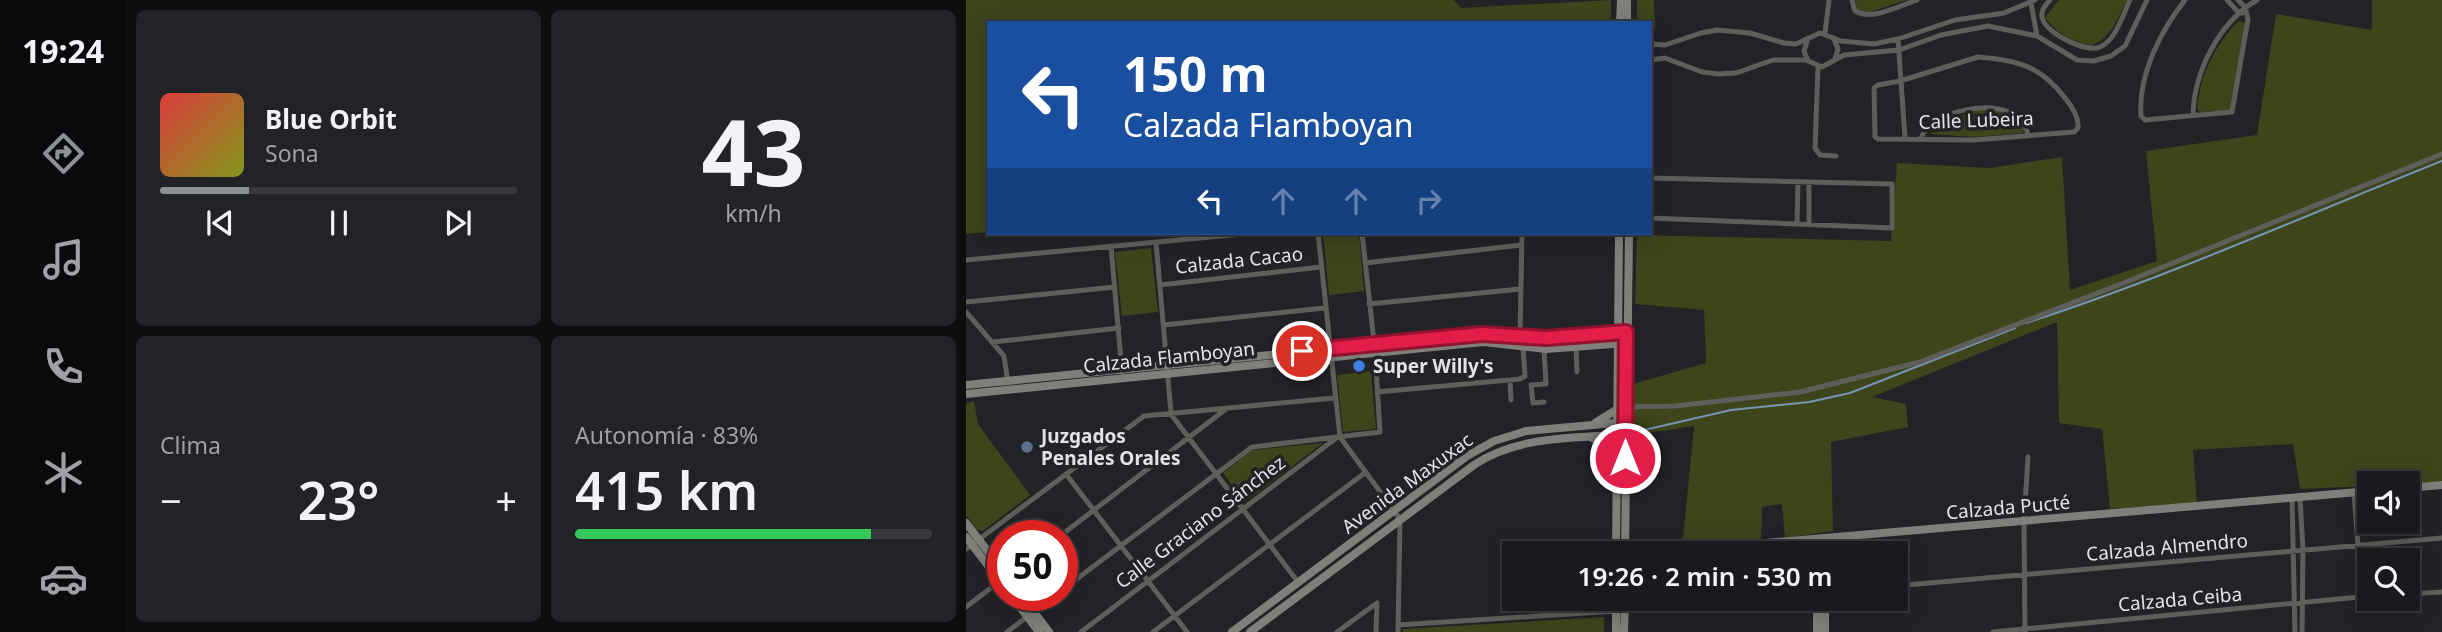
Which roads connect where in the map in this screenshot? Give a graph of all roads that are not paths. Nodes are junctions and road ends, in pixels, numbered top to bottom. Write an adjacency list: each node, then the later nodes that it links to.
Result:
1 (1829, 0): 16 (street)
2 (1852, 0): 3 (street)
3 (1917, 0)
4 (2050, 0): 5 (street)
5 (2130, 0)
6 (2147, 0): 17 (street)
7 (2185, 0): 28 (street)
8 (2227, 0): 14 (street)
9 (2238, 0): 13 (street)
10 (2257, 0): 13 (street)
11 (1624, 2): 15 (main road)
12 (2033, 2): 17 (street); 20 (street)
13 (2246, 11): 14 (street); 28 (street)
14 (2239, 13): 28 (street)
15 (1625, 21)
16 (1825, 33): 18 (street); 19 (street)
17 (2037, 36): 22 (street)
18 (1833, 37): 20 (street); 24 (street)
19 (1808, 38): 21 (street); 25 (street)
20 (1898, 39): 22 (street)
21 (1652, 44)
22 (1899, 50): 24 (street); 27 (street)
23 (1652, 59): 25 (street)
24 (1834, 61): 26 (street)
25 (1809, 62): 26 (street)
26 (1818, 67): 33 (street)
27 (1900, 81): 29 (street, Calle Lubeira); 30 (street); 30 (street, Calle Lubeira)
28 (2193, 115)
29 (2028, 135): 31 (street, Calle Lubeira); 31 (street)
30 (1905, 138): 31 (street, Calle Lubeira)
31 (1920, 138)
32 (2442, 154): 83 (street)
33 (1836, 156)
34 (1652, 178): 35 (street)
35 (1798, 182): 36 (street); 38 (street)
36 (1809, 183): 39 (street); 39 (street)
37 (1652, 218): 38 (street)
38 (1797, 224): 39 (street)
39 (1809, 224)
40 (1231, 235): 46 (street)
41 (1318, 235): 51 (street)
42 (1362, 235): 50 (street)
43 (1522, 235): 47 (street)
44 (1619, 235): 63 (main road)
45 (1629, 235): 63 (main road)
46 (1156, 242): 48 (street); 52 (street)
47 (1521, 245): 50 (street); 54 (street)
48 (1111, 246): 49 (street); 53 (street)
49 (966, 260)
50 (1366, 263): 56 (street)
51 (1321, 267): 52 (street, Calzada Cacao); 57 (street)
52 (1160, 285): 60 (street)
53 (1115, 287): 55 (street); 62 (street)
54 (1520, 289): 56 (street); 64 (street)
55 (966, 302)
56 (1369, 304): 69 (street)
57 (1325, 308): 60 (street); 71 (street)
58 (966, 312): 59 (street)
59 (973, 321): 61 (street); 65 (street)
60 (1164, 325): 72 (street)
61 (966, 326)
62 (1119, 328): 65 (street); 74 (street)
63 (1622, 332): 64 (main road, Calzada Flamboyan); 66 (main road)
64 (1520, 337): 68 (street); 69 (main road, Calzada Flamboyan)
65 (993, 342): 77 (street)
66 (1622, 344): 67 (main road, Calzada Flamboyan); 83 (main road); 85 (main road)
67 (1576, 346): 70 (main road, Calzada Flamboyan); 73 (street)
68 (1523, 347): 69 (main road, Calzada Flamboyan); 70 (main road, Calzada Flamboyan); 75 (street)
69 (1374, 348): 71 (main road, Calzada Flamboyan); 78 (street)
70 (1544, 349): 82 (street)
71 (1330, 352): 72 (main road, Calzada Flamboyan); 80 (street)
72 (1166, 370): 74 (main road, Calzada Flamboyan); 86 (street)
73 (1577, 372)
74 (1122, 374): 77 (main road, Calzada Flamboyan)
75 (1510, 380): 78 (street); 81 (street)
76 (966, 385): 77 (main road, Calzada Flamboyan)
77 (1008, 385): 79 (main road, Calzada Flamboyan)
78 (1377, 392): 93 (street)
79 (966, 394)
80 (1334, 398): 84 (street); 93 (street)
81 (1511, 400)
82 (1544, 402)
83 (1626, 407): 87 (main road)
84 (1226, 409): 86 (street); 94 (street)
85 (1616, 410): 87 (main road); 88 (main road)
86 (1170, 413): 94 (street); 99 (street)
87 (1621, 422): 88 (main road, Avenida Maxuxac); 90 (main road); 91 (main road)
88 (1589, 426): 89 (main road, Avenida Maxuxac)
89 (1545, 429): 95 (main road); 108 (main road, Avenida Maxuxac)
90 (1626, 434): 91 (main road, Avenida Maxuxac); 116 (main road)
91 (1616, 435): 92 (main road, Avenida Maxuxac); 96 (main road)
92 (1589, 436): 95 (main road, Avenida Maxuxac); 96 (main road)
93 (1339, 437): 98 (street); 100 (street); 107 (street, Calle Graciano Sánchez)
94 (1188, 438): 100 (street); 106 (street)
95 (1545, 440): 109 (main road, Avenida Maxuxac)
96 (1616, 452): 115 (main road)
97 (2028, 457): 110 (street)
98 (1366, 472): 108 (street); 119 (street)
99 (1066, 474): 106 (street); 118 (street)
100 (1216, 474): 107 (street); 120 (street)
101 (2442, 485): 102 (main road)
102 (2420, 487)
103 (2354, 493): 104 (main road, Calzada Pucté); 105 (main road, Calzada Pucté); 121 (street)
104 (2357, 493)
105 (2296, 498): 110 (main road, Calzada Pucté); 122 (street); 123 (street)
106 (1095, 509): 111 (street); 120 (street)
107 (1243, 510): 119 (street); 128 (street, Calle Graciano Sánchez)
108 (1394, 510): 109 (street); 129 (main road, Avenida Maxuxac)
109 (1400, 519): 148 (street); 157 (main road, Avenida Maxuxac)
110 (2024, 521): 114 (main road, Calzada Pucté); 126 (street)
111 (1078, 522)
112 (966, 523): 118 (main road)
113 (2442, 538): 121 (street, Calzada Almendro)
114 (1820, 539): 117 (main road, Calzada Pucté)
115 (1616, 541)
116 (1625, 541)
117 (1795, 541)
118 (970, 542): 124 (main road); 125 (main road)
119 (1270, 545): 129 (street); 147 (street)
120 (1122, 546): 127 (street); 128 (street)
121 (2359, 546): 122 (street, Calzada Almendro)
122 (2303, 550): 123 (street, Calzada Almendro); 135 (street)
123 (2295, 551): 126 (street, Calzada Almendro); 136 (street)
124 (987, 557)
125 (987, 563)
126 (2024, 575): 130 (street, Calzada Almendro); 149 (street)
127 (1078, 578)
128 (1148, 581): 147 (street); 153 (street, Calle Graciano Sánchez)
129 (1298, 582): 156 (main road, Avenida Maxuxac)
130 (1908, 585)
131 (987, 592): 137 (street)
132 (2442, 592): 133 (street)
133 (2420, 593)
134 (2357, 598): 135 (street, Calzada Ceiba)
135 (2302, 603): 136 (street, Calzada Ceiba); 166 (street)
136 (2294, 604): 149 (street, Calzada Ceiba); 165 (street)
137 (966, 607)
138 (1027, 611): 146 (main road)
139 (1029, 611): 146 (main road)
140 (1034, 611): 146 (street)
141 (1608, 611): 148 (street)
142 (1620, 611): 160 (main road)
143 (1620, 611): 161 (main road)
144 (1816, 611): 162 (main road)
145 (1825, 611): 163 (main road)
146 (1030, 614): 150 (street); 151 (main road); 152 (main road)
147 (1174, 615): 154 (street); 155 (street)
148 (1398, 629)
149 (2025, 631): 164 (street, Calzada Ceiba)
150 (1007, 632)
151 (1039, 632)
152 (1049, 632)
153 (1081, 632)
154 (1153, 632)
155 (1187, 632)
156 (1232, 632)
157 (1250, 632)
158 (1337, 632): 159 (street)
159 (1376, 632)
160 (1616, 632)
161 (1625, 632)
162 (1817, 632)
163 (1825, 632)
164 (1993, 632)
165 (2295, 632)
166 (2302, 632)

